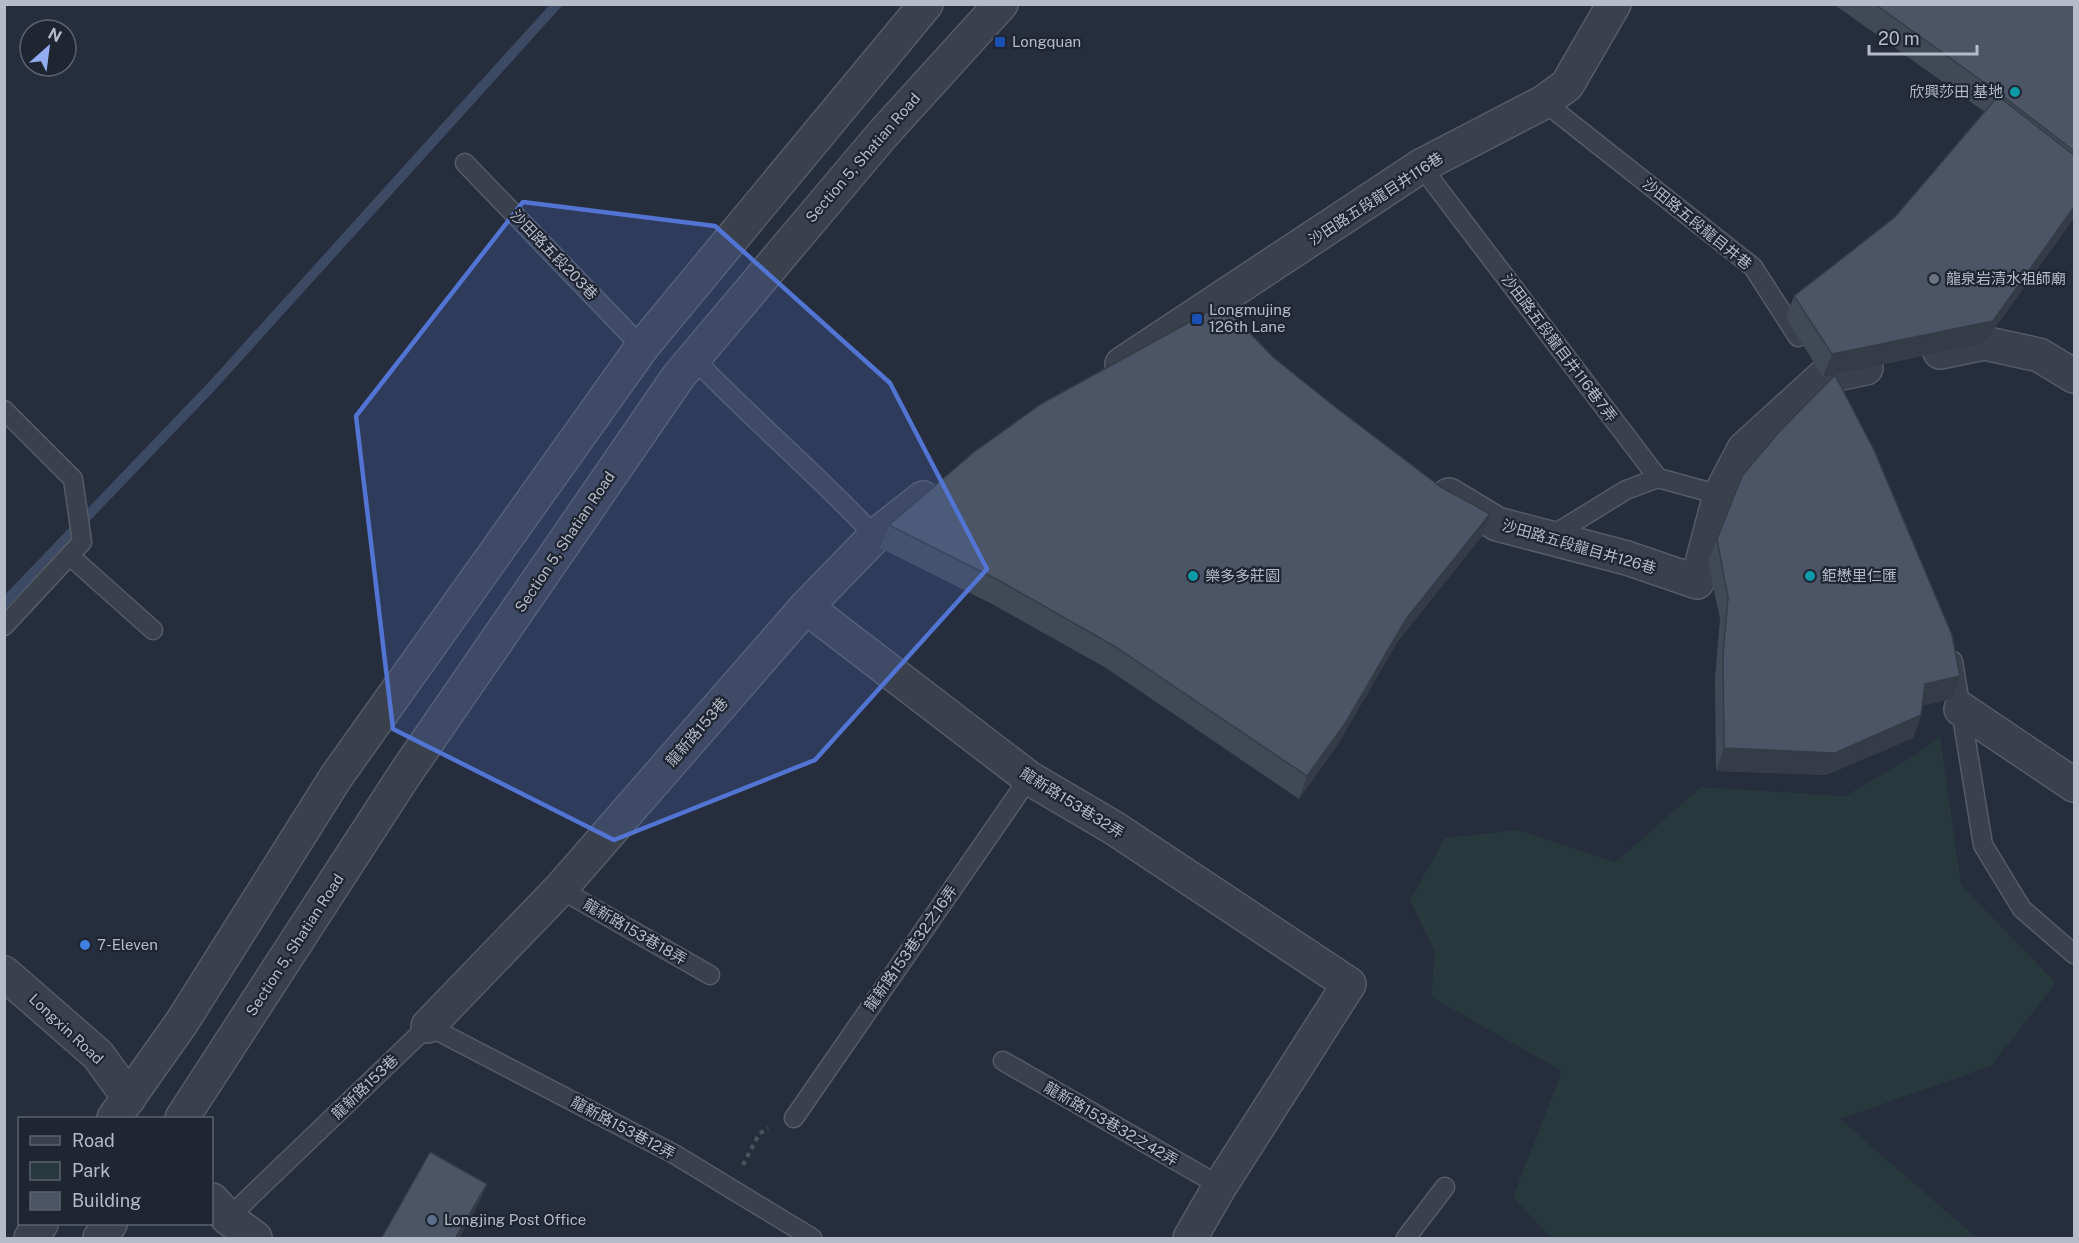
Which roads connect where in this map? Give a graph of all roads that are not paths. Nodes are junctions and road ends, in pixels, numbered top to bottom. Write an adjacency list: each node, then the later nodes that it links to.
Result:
1 (926, 4): 10 (street)
2 (1001, 4): 12 (street, Section 5, Shatian Road)
3 (1614, 4): 4 (street)
4 (1544, 102): 6 (street, 沙田路五段龍目井116巷); 8 (lane, 沙田路五段龍目井巷)
5 (465, 163): 10 (lane, 沙田路五段203巷)
6 (1420, 166): 9 (street, 沙田路五段龍目井116巷); 18 (lane, 沙田路五段龍目井116巷7弄)
7 (1806, 306): 8 (lane)
8 (1786, 318): 13 (lane, 沙田路五段龍目井巷)
9 (1176, 328): 11 (street); 15 (street)
10 (650, 338): 12 (street); 37 (street)
11 (1196, 355)
12 (693, 358): 21 (lane); 38 (street, Section 5, Shatian Road)
13 (1818, 369): 14 (street); 20 (street, 沙田路五段龍目井126巷)
14 (2074, 376)
15 (1096, 381)
16 (4, 410): 23 (lane)
17 (1419, 477): 22 (street, 沙田路五段龍目井126巷)
18 (1658, 478): 20 (lane); 22 (lane)
19 (947, 482): 21 (street, 龍新路153巷)
20 (1720, 495): 22 (street, 沙田路五段龍目井126巷)
21 (875, 536): 24 (street, 龍新路153巷)
22 (1548, 538)
23 (70, 556): 25 (lane); 26 (lane)
24 (806, 607): 29 (street, 龍新路153巷32弄); 31 (street, 龍新路153巷)
25 (4, 626)
26 (153, 630)
27 (1945, 640): 28 (lane)
28 (1961, 709): 30 (street); 32 (lane)
29 (1029, 778): 39 (lane, 龍新路153巷32之16弄); 40 (street, 龍新路153巷32弄)
30 (2074, 785)
31 (560, 889): 34 (lane, 龍新路153巷18弄); 35 (street, 龍新路153巷)
32 (2074, 954)
33 (4, 973): 37 (street, Longxin Road)
34 (710, 975)
35 (428, 1026): 42 (lane, 龍新路153巷); 48 (lane, 龍新路153巷12弄)
36 (1002, 1061): 40 (lane, 龍新路153巷32之42弄)
37 (128, 1112)
38 (183, 1117)
39 (794, 1118)
40 (1220, 1186): 49 (street)
41 (1445, 1187): 50 (lane)
42 (220, 1209): 47 (street)
43 (40, 1225): 45 (street)
44 (110, 1225): 46 (street)
45 (31, 1239)
46 (100, 1239)
47 (255, 1239)
48 (812, 1239)
49 (1190, 1239)
50 (1406, 1239)

